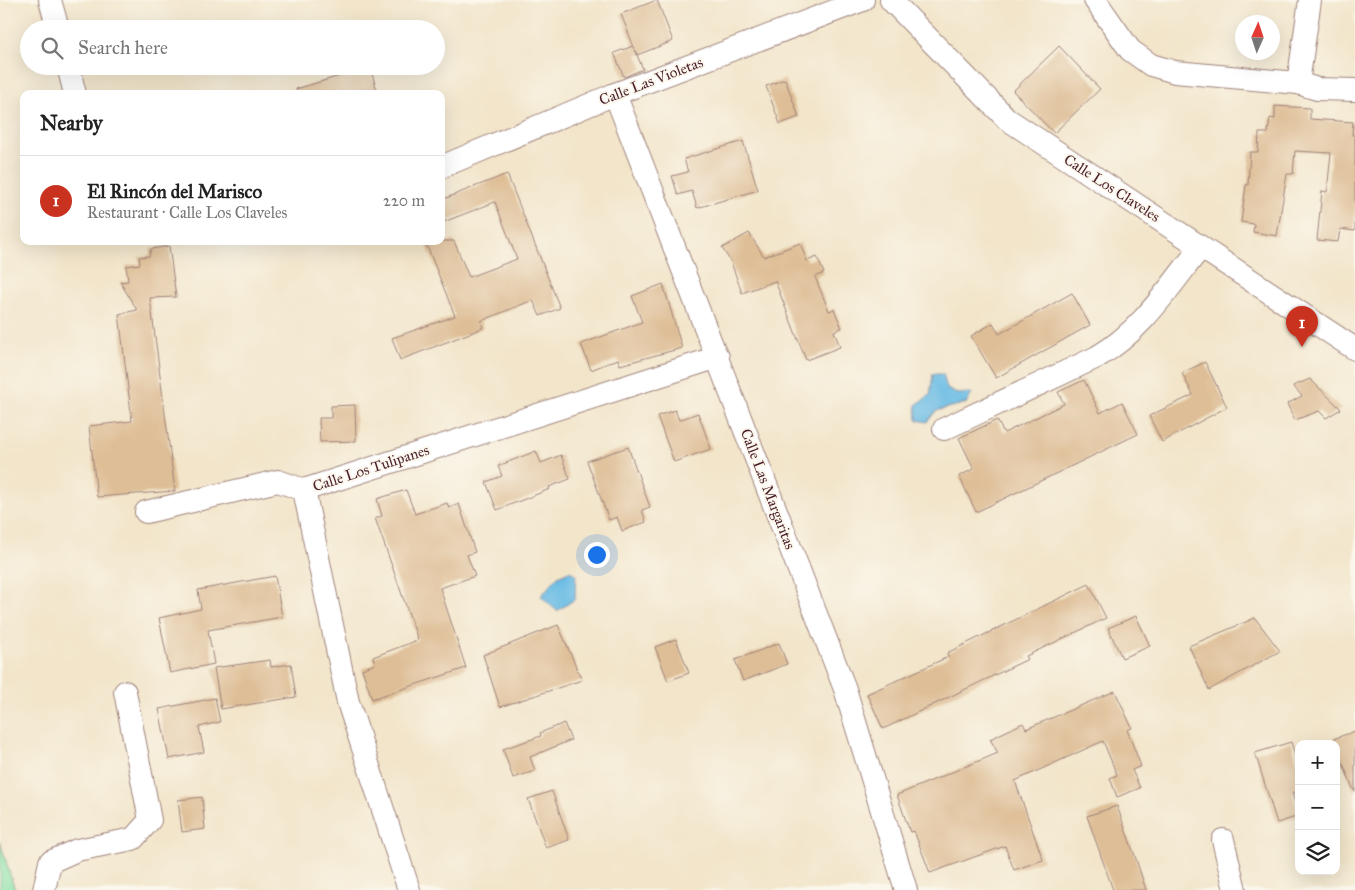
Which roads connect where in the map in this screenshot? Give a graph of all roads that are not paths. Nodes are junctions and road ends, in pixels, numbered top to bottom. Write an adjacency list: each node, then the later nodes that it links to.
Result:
1 (50, 0): 6 (street)
2 (863, 0): 11 (street, Calle Las Violetas)
3 (891, 0): 13 (street, Calle Los Claveles)
4 (1094, 0): 8 (street)
5 (1310, 0): 8 (street)
6 (56, 20)
7 (70, 75): 9 (street)
8 (1298, 83): 10 (street)
9 (74, 90)
10 (1355, 90)
11 (615, 94): 12 (street, Calle Las Violetas); 15 (street, Calle Las Margaritas)
12 (445, 165)
13 (1201, 247): 14 (street, Calle Los Claveles); 16 (street)
14 (1355, 349)
15 (718, 357): 17 (street, Calle Los Tulipanes); 23 (street, Calle Las Margaritas)
16 (944, 429)
17 (304, 490): 18 (street); 22 (street, Calle Los Tulipanes)
18 (146, 512)
19 (125, 692): 21 (street)
20 (1223, 840): 24 (street)
21 (44, 890)
22 (408, 890)
23 (906, 890)
24 (1235, 890)

